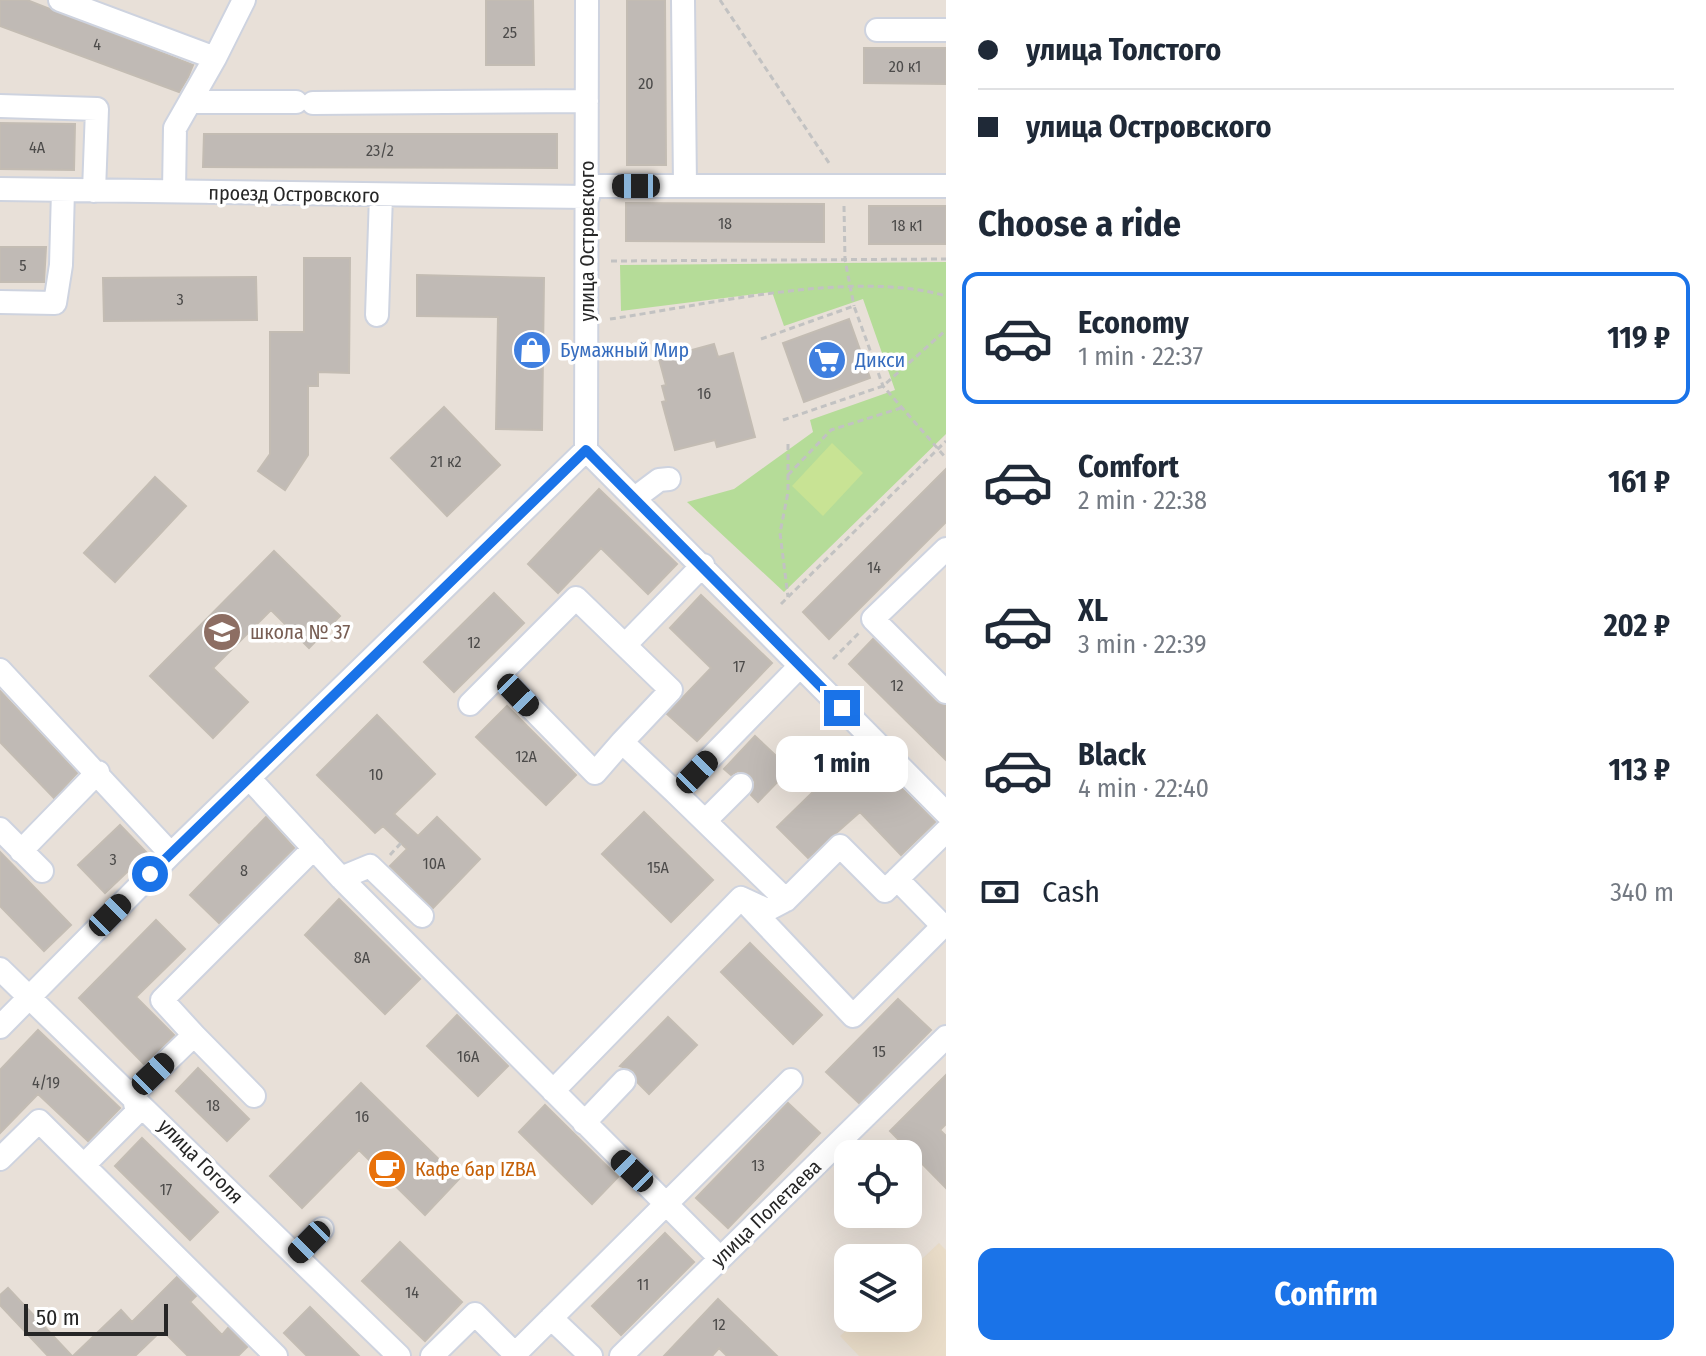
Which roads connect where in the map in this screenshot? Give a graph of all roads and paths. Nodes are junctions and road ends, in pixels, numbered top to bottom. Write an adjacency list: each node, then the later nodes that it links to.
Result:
1 (60, 0): 8 (street)
2 (244, 0): 8 (street)
3 (587, 0): 9 (street, улица Островского)
4 (683, 0): 12 (street)
5 (720, 0): 13 (path)
6 (877, 30): 7 (street)
7 (946, 30)
8 (215, 58): 10 (street)
9 (587, 101): 10 (street); 19 (street, улица Островского)
10 (190, 102): 18 (street)
11 (0, 106): 17 (street)
12 (685, 186): 13 (street, проезд Островского); 19 (street, проезд Островского)
13 (844, 186): 14 (street, проезд Островского); 22 (path)
14 (946, 186)
15 (0, 189): 16 (street, проезд Островского)
16 (63, 190): 17 (street, проезд Островского); 26 (street)
17 (94, 191): 18 (street, проезд Островского)
18 (174, 191): 20 (street, проезд Островского)
19 (588, 191): 20 (street, проезд Островского); 38 (street, улица Островского)
20 (381, 195): 28 (street)
21 (946, 259): 22 (path)
22 (845, 260): 23 (path); 24 (path)
23 (611, 261)
24 (850, 286): 25 (path); 27 (path); 29 (path)
25 (946, 296)
26 (0, 302)
27 (854, 306): 31 (path); 32 (path)
28 (377, 315)
29 (610, 319)
30 (946, 330): 32 (path)
31 (761, 339)
32 (883, 386): 33 (path); 34 (path)
33 (902, 407): 37 (path); 40 (path)
34 (783, 420)
35 (946, 441): 37 (path)
36 (788, 444): 40 (path)
37 (937, 449): 39 (path); 45 (path)
38 (586, 450): 42 (street); 57 (street)
39 (946, 458)
40 (788, 475): 45 (path)
41 (669, 479): 42 (street)
42 (635, 498): 44 (street)
43 (946, 549): 47 (street)
44 (703, 565): 48 (street); 50 (street)
45 (788, 597): 46 (path)
46 (781, 604)
47 (873, 619): 49 (path); 53 (street)
48 (625, 645): 52 (street); 55 (street)
49 (833, 659)
50 (800, 666): 59 (street); 60 (street)
51 (0, 670): 56 (street)
52 (499, 675): 54 (street); 55 (street)
53 (946, 692)
54 (470, 704)
55 (622, 742): 59 (street)
56 (98, 772): 65 (street); 66 (street)
57 (249, 778): 64 (street); 66 (street)
58 (741, 785): 61 (street)
59 (676, 793): 61 (street)
60 (946, 813)
61 (705, 821): 71 (street)
62 (0, 829): 65 (street)
63 (946, 831): 69 (street)
64 (314, 848): 68 (street); 76 (street)
65 (21, 851): 67 (street)
66 (171, 854): 74 (street)
67 (42, 871)
68 (341, 878): 72 (street); 80 (street)
69 (897, 879): 70 (street); 71 (street)
70 (741, 898): 71 (street); 80 (street)
71 (786, 900)
72 (422, 916)
73 (0, 969): 74 (street, улица Гоголя)
74 (29, 995): 75 (street); 81 (street, улица Гоголя)
75 (0, 1027)
76 (194, 1035): 81 (street); 82 (street)
77 (946, 1037): 89 (street, улица Полетаева)
78 (791, 1080): 86 (street)
79 (624, 1081): 83 (street)
80 (553, 1091): 83 (street)
81 (133, 1094): 85 (street); 88 (street, улица Гоголя)
82 (254, 1096)
83 (584, 1123): 86 (street)
84 (0, 1159): 85 (street)
85 (85, 1164): 91 (street)
86 (668, 1206): 89 (street); 90 (street)
87 (322, 1229): 88 (street)
88 (296, 1255): 92 (street, улица Гоголя)
89 (720, 1258): 95 (street, улица Полетаева)
90 (551, 1318): 93 (street); 94 (street)
91 (276, 1356)
92 (399, 1356)
93 (432, 1356)
94 (591, 1356)
95 (621, 1356)

